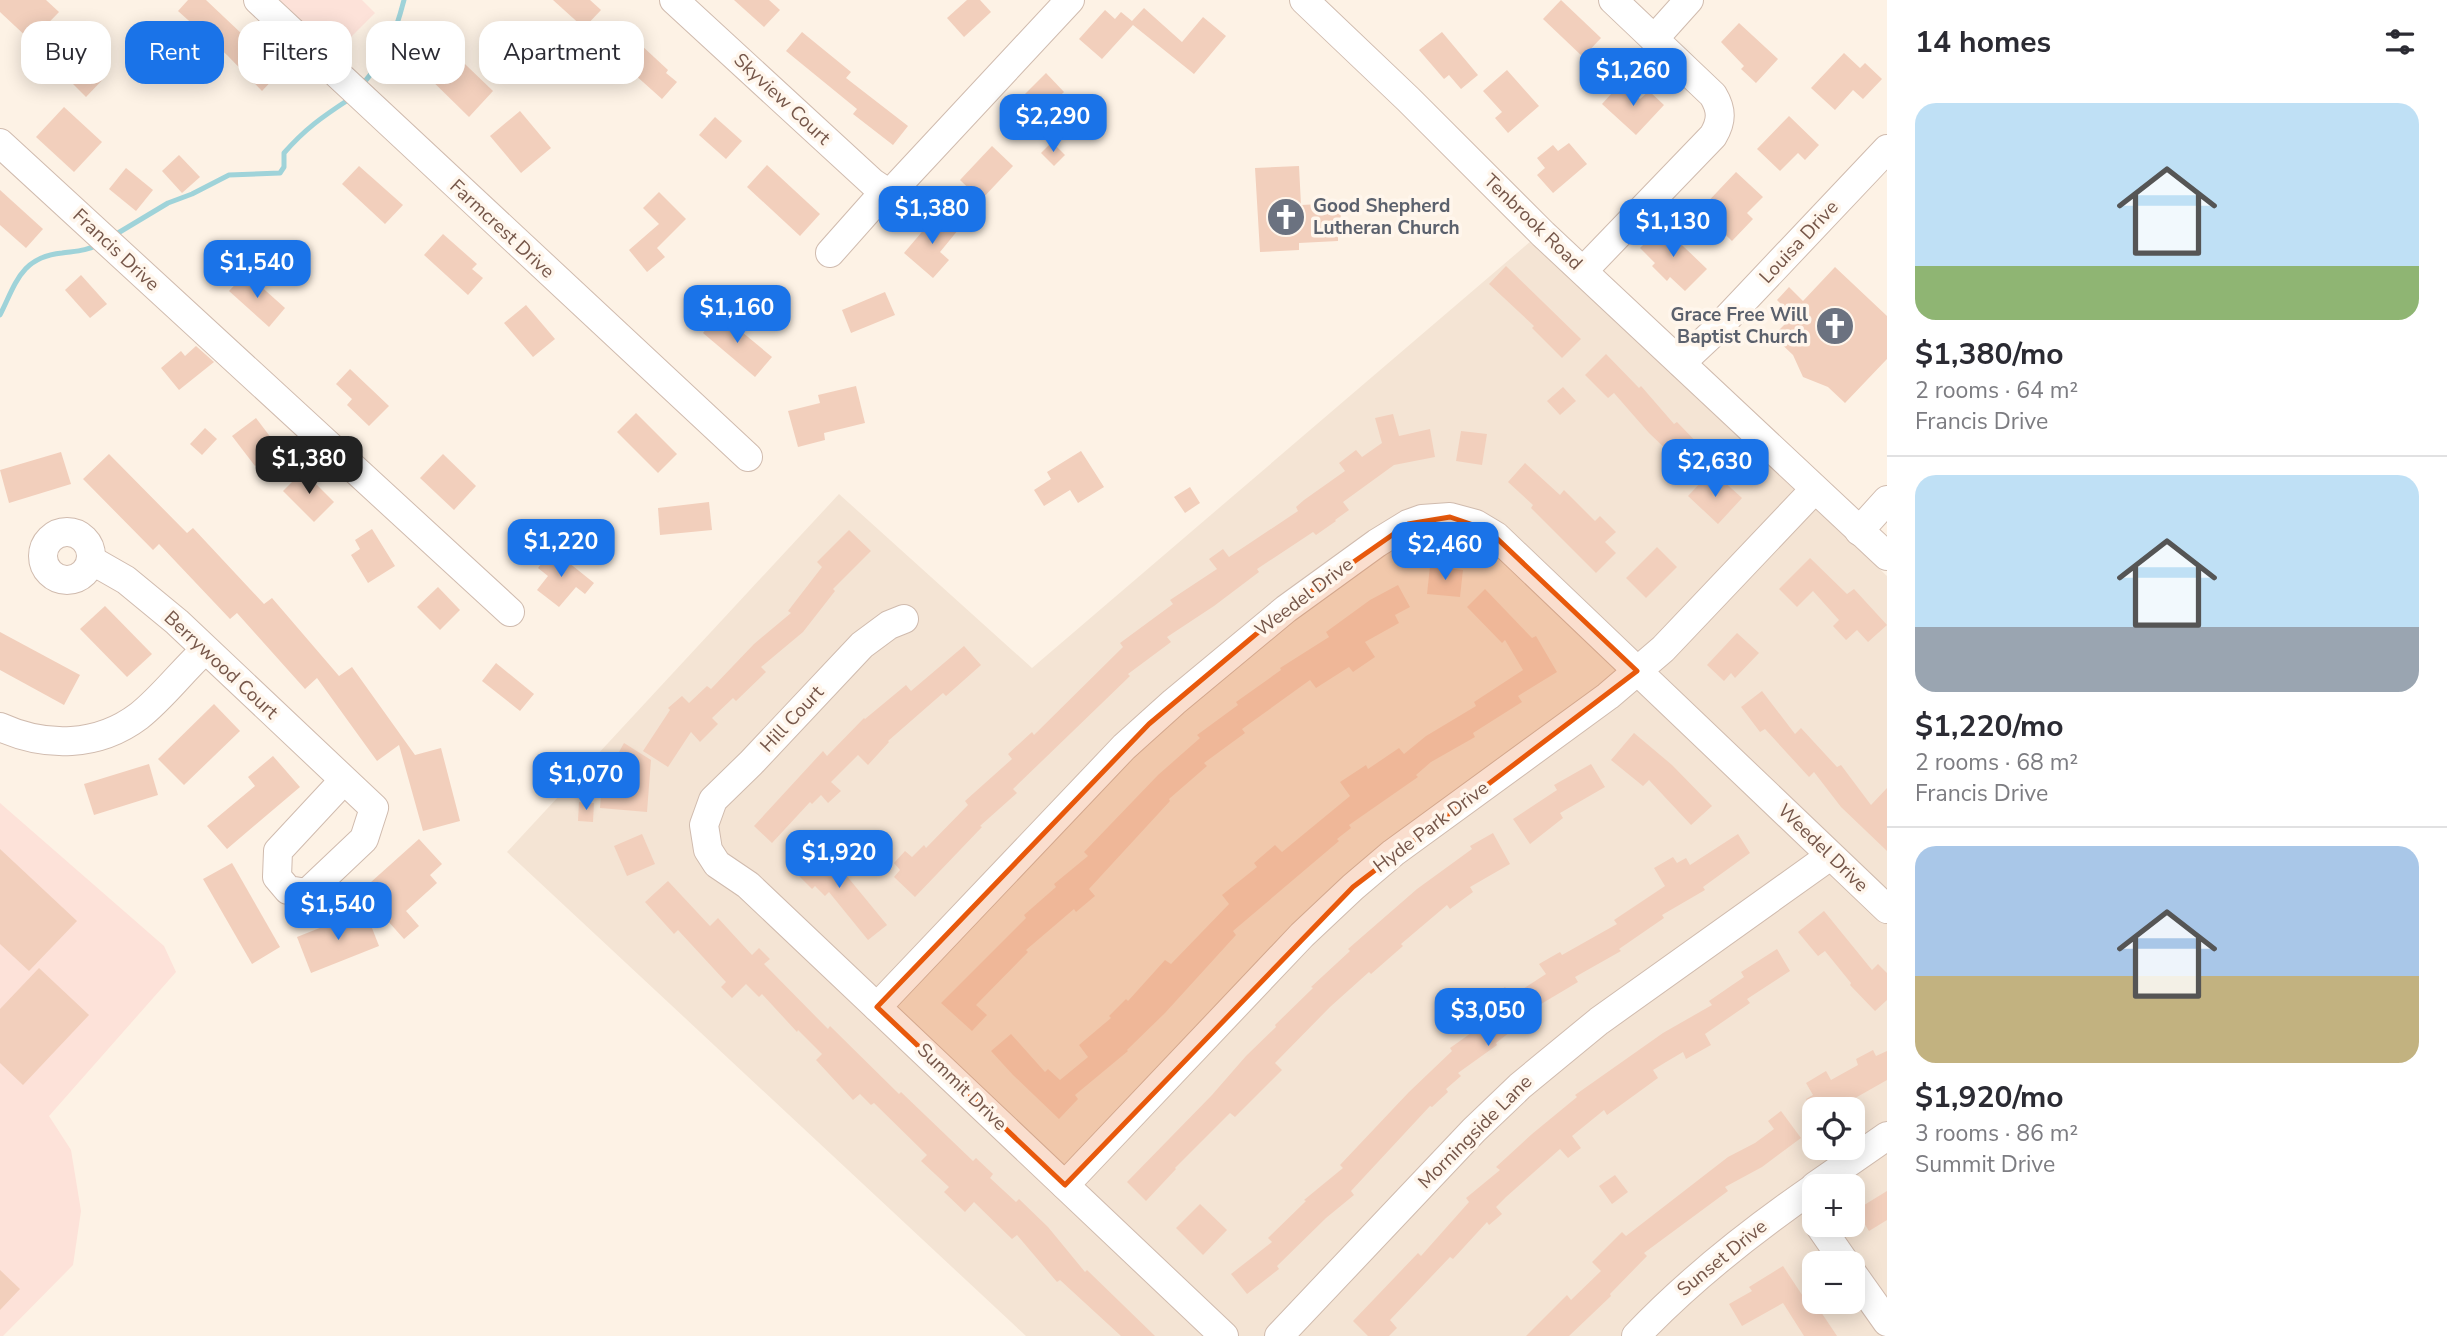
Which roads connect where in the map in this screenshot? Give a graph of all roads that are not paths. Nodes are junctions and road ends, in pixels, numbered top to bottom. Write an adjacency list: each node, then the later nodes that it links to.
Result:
1 (258, 0): 14 (street, Farmcrest Drive)
2 (1069, 0): 10 (street)
3 (1304, 0): 12 (street, Tenbrook Road)
4 (1613, 0): 7 (street)
5 (1689, 0): 7 (street)
6 (679, 2): 10 (street, Skyview Court)
7 (1654, 38): 12 (street)
8 (0, 143): 20 (street, Francis Drive)
9 (1887, 149): 13 (street, Louisa Drive)
10 (885, 191): 11 (street)
11 (830, 253)
12 (1583, 271): 13 (street, Tenbrook Road)
13 (1681, 363): 15 (street, Tenbrook Road)
14 (748, 457)
15 (1814, 490): 17 (street, Tenbrook Road); 23 (street, Hyde Park Drive)
16 (1887, 500): 17 (street)
17 (1859, 531): 18 (street, Tenbrook Road)
18 (1887, 556)
19 (91, 560): 22 (street, Berrywood Court)
20 (510, 612)
21 (904, 619): 26 (street, Hill Court)
22 (205, 650): 24 (street); 25 (street, Berrywood Court)
23 (1637, 671): 27 (street, Weedel Drive); 29 (street, Weedel Drive); 32 (street, Hyde Park Drive)
24 (0, 727)
25 (344, 780)
26 (704, 836): 29 (street, Summit Drive)
27 (1830, 856): 28 (street, Weedel Drive); 37 (street, Morningside Lane)
28 (1887, 909)
29 (877, 1007): 32 (street, Summit Drive)
30 (1887, 1136): 31 (street, Sunset Drive)
31 (1840, 1174)
32 (1065, 1185): 36 (street, Summit Drive)
33 (1802, 1203): 38 (street, Sunset Drive)
34 (1865, 1291): 35 (street)
35 (1887, 1322)
36 (1224, 1336)
37 (1279, 1336)
38 (1636, 1336)

